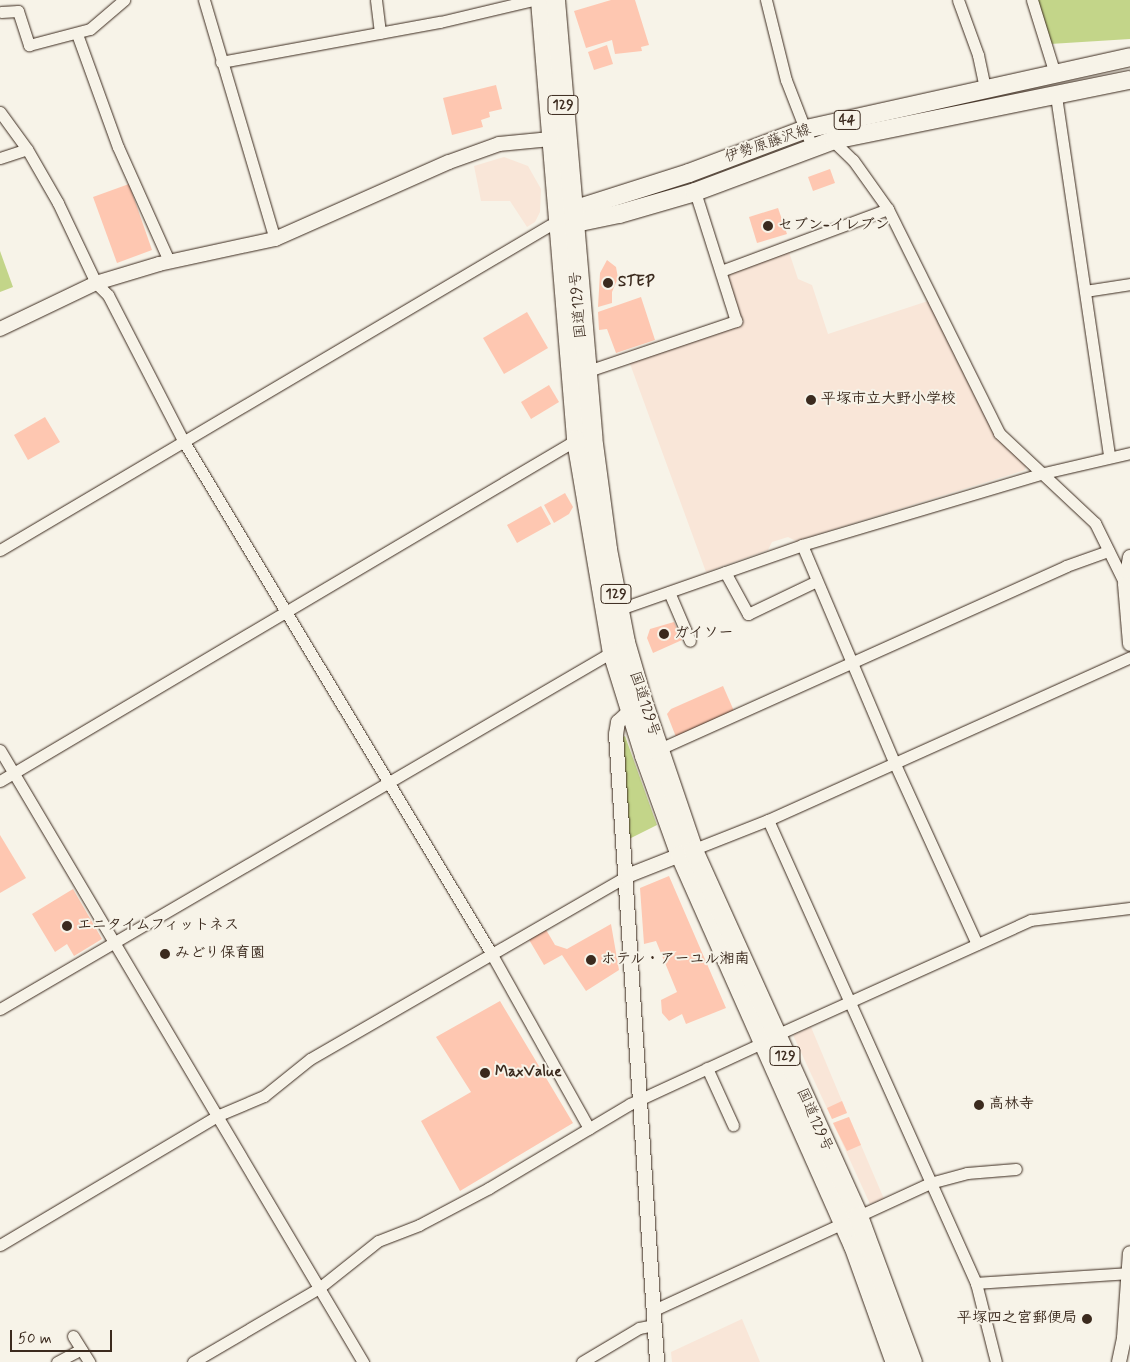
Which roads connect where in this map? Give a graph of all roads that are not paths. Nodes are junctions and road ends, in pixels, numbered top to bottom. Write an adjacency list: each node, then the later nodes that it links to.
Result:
1 (124, 0): 12 (street)
2 (204, 0): 14 (street)
3 (376, 0): 11 (street)
4 (533, 0): 11 (street)
5 (540, 0): 21 (highway, 国道129号 / 129)
6 (555, 0): 21 (highway, 国道129号 / 129)
7 (766, 0): 20 (street)
8 (958, 0): 17 (street)
9 (1032, 0): 15 (street)
10 (0, 12): 12 (street)
11 (380, 33): 14 (street)
12 (77, 34): 30 (street)
13 (1130, 57): 15 (main road, 伊勢原藤沢線 / 44)
14 (221, 62): 29 (street)
15 (1055, 74): 17 (main road, 伊勢原藤沢線 / 44)
16 (1130, 80): 18 (main road, 伊勢原藤沢線 / 44)
17 (985, 89): 20 (main road, 伊勢原藤沢線 / 44)
18 (1056, 96): 22 (main road, 伊勢原藤沢線 / 44); 34 (street)
19 (0, 112): 24 (street)
20 (806, 129): 22 (street); 23 (street); 28 (main road, 伊勢原藤沢線 / 44)
21 (560, 140): 28 (highway, 国道129号 / 129); 29 (street)
22 (834, 140): 23 (main road, 伊勢原藤沢線 / 44); 27 (street)
23 (812, 146): 26 (main road, 伊勢原藤沢線 / 44)
24 (27, 149): 25 (street); 32 (street)
25 (0, 158)
26 (696, 192): 28 (main road, 伊勢原藤沢線 / 44); 31 (street)
27 (888, 209): 31 (street); 41 (street)
28 (562, 220): 36 (highway, 国道129号 / 129); 38 (street)
29 (275, 239): 30 (street)
30 (169, 262): 32 (street)
31 (721, 271): 36 (street)
32 (96, 283): 35 (street); 38 (street)
33 (1130, 284): 34 (street)
34 (1085, 291): 40 (street)
35 (0, 329)
36 (578, 374): 37 (highway, 国道129号 / 129); 51 (highway, 国道129号 / 129)
37 (576, 440): 50 (street); 51 (highway, 国道129号 / 129)
38 (184, 442): 43 (street); 50 (street)
39 (1130, 453): 40 (street)
40 (1109, 456): 41 (street)
41 (1044, 473): 42 (street); 44 (street)
42 (802, 545): 46 (street); 47 (street)
43 (0, 550)
44 (1108, 552): 48 (street); 56 (street)
45 (1130, 557): 48 (street)
46 (726, 572): 47 (street); 49 (street)
47 (817, 581): 56 (street)
48 (1125, 584): 53 (street)
49 (668, 592): 51 (street); 52 (street)
50 (287, 612): 61 (street); 63 (street)
51 (612, 612): 54 (highway, 国道129号 / 129); 59 (highway, 国道129号 / 129)
52 (690, 641)
53 (1130, 644)
54 (612, 652): 57 (highway, 国道129号 / 129); 63 (street)
55 (1130, 657): 60 (street)
56 (852, 664): 59 (street); 60 (street)
57 (630, 711): 59 (highway, 国道129号 / 129); 66 (street)
58 (0, 750): 61 (street)
59 (651, 752): 65 (highway, 国道129号 / 129)
60 (894, 762): 64 (street); 69 (street)
61 (14, 773): 62 (street); 68 (street)
62 (0, 781)
63 (387, 784): 68 (street); 70 (street)
64 (768, 820): 65 (street); 71 (street)
65 (687, 852): 66 (street); 73 (highway, 国道129号 / 129)
66 (627, 876): 70 (street); 75 (street)
67 (1130, 908): 69 (street)
68 (113, 942): 72 (street); 76 (street)
69 (977, 944): 71 (street)
70 (491, 954): 76 (street); 78 (street)
71 (852, 1000): 73 (street); 80 (street)
72 (0, 1009)
73 (769, 1039): 74 (street); 81 (highway, 国道129号 / 129)
74 (707, 1068): 75 (street); 77 (street)
75 (640, 1099): 78 (street); 87 (street)
76 (219, 1116): 82 (street); 86 (street)
77 (733, 1125)
78 (589, 1128): 86 (street)
79 (1016, 1169): 80 (street)
80 (930, 1183): 81 (street); 85 (street)
81 (850, 1219): 87 (street); 97 (highway, 国道129号 / 129); 98 (highway, 国道129号 / 129)
82 (0, 1245)
83 (1130, 1253): 84 (street)
84 (1129, 1274): 85 (street); 100 (street)
85 (976, 1283): 99 (street)
86 (319, 1288): 93 (street); 94 (street)
87 (654, 1310): 88 (street)
88 (655, 1325): 95 (street); 96 (street)
89 (73, 1336): 90 (street)
90 (80, 1348): 91 (street); 92 (street)
91 (57, 1362)
92 (89, 1362)
93 (193, 1362)
94 (363, 1362)
95 (582, 1362)
96 (657, 1362)
97 (895, 1362)
98 (912, 1362)
99 (996, 1362)
100 (1119, 1362)

